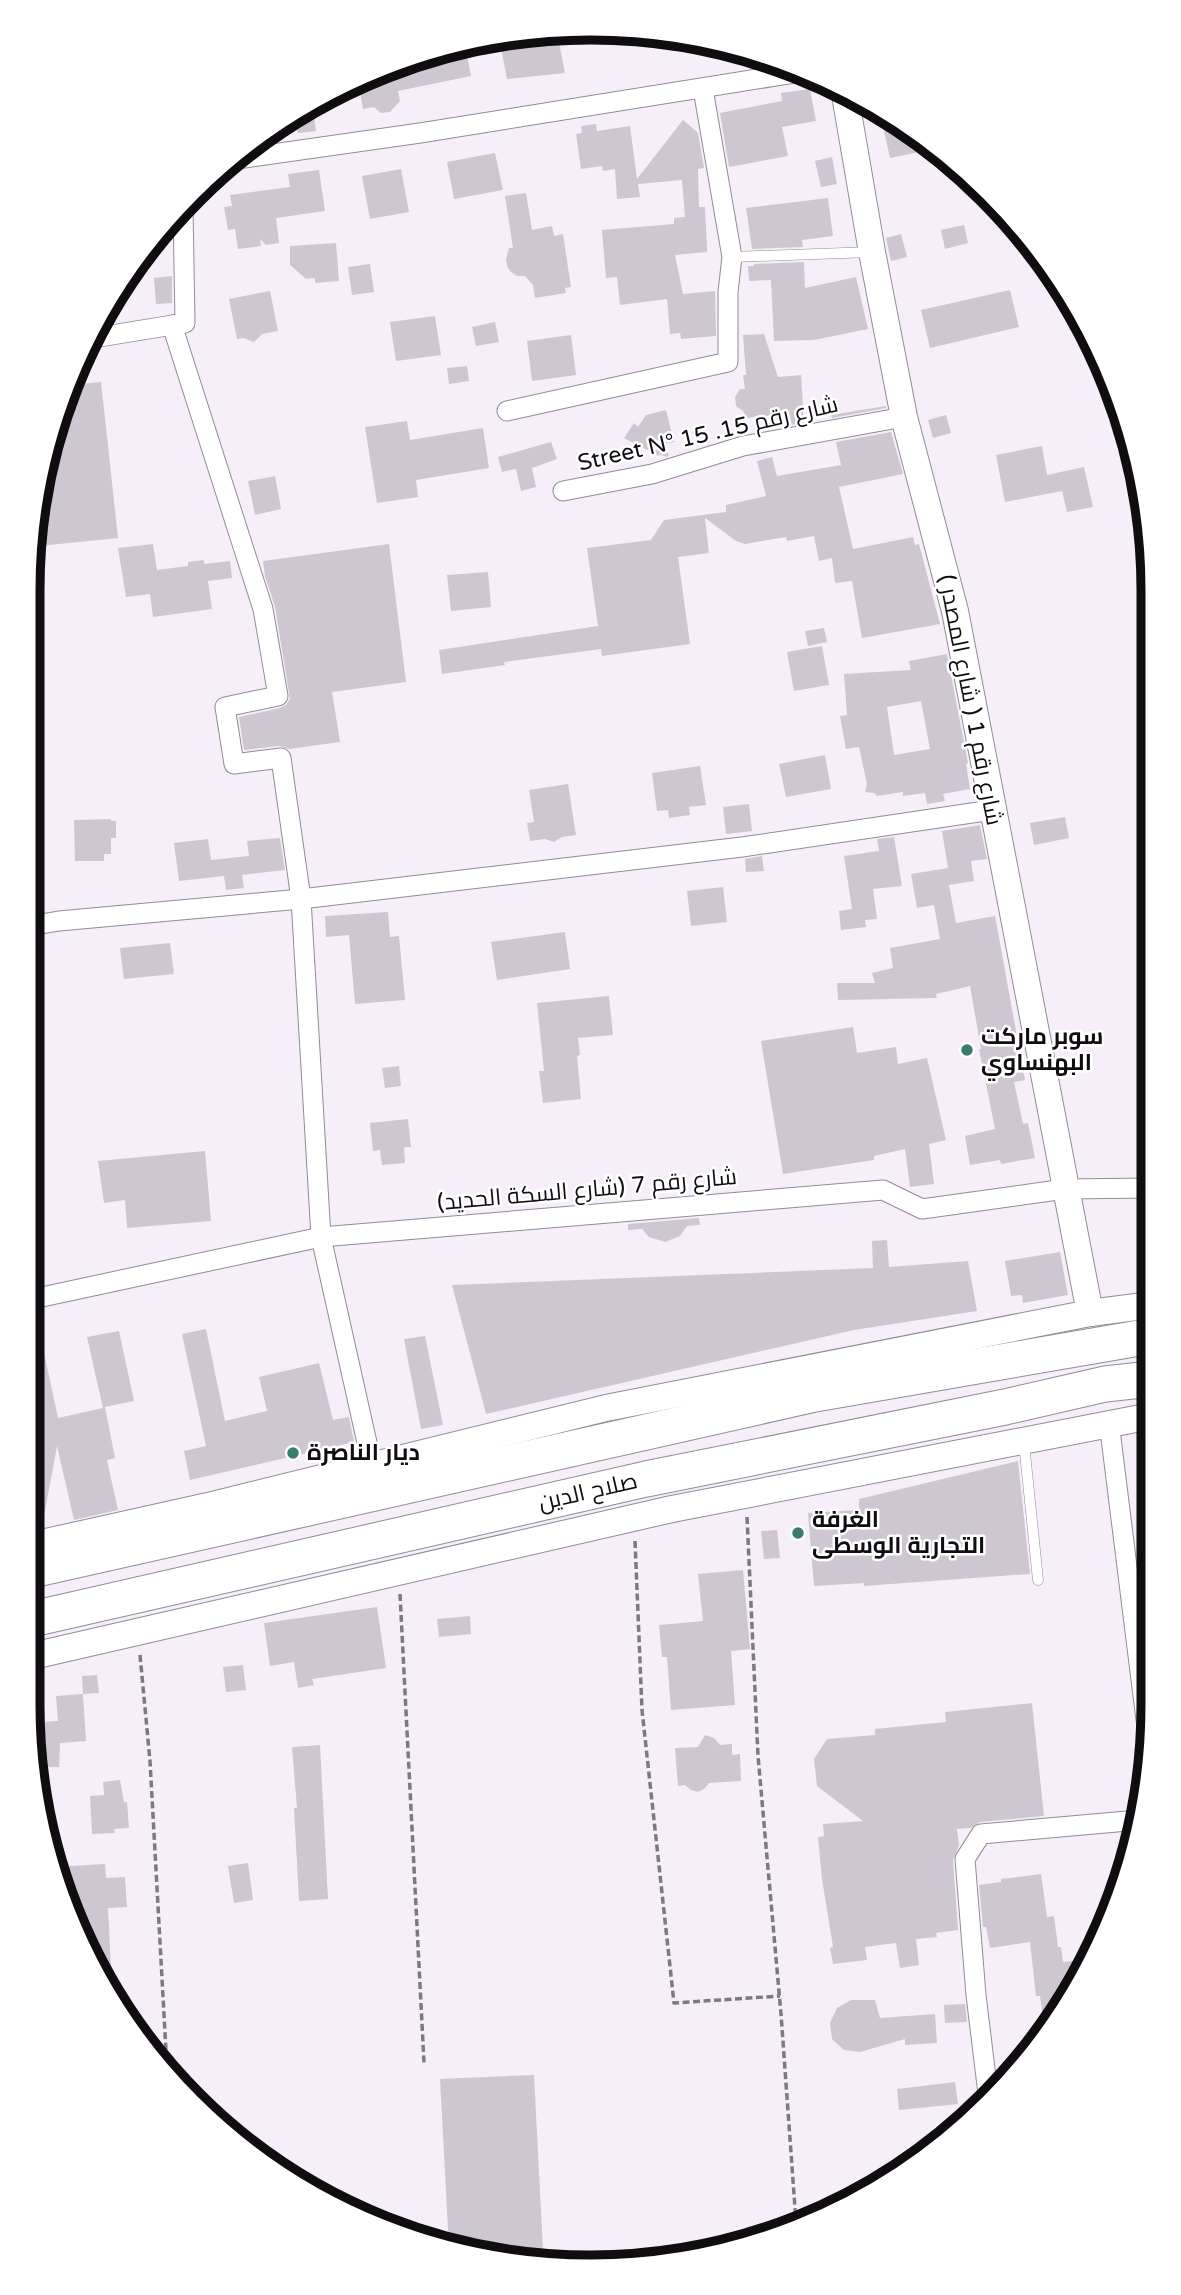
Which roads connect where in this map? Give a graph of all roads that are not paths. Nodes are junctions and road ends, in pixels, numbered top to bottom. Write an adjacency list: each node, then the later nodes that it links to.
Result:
1 (783, 75): 2 (street)
2 (703, 89): 4 (street); 7 (street)
3 (848, 104): 6 (street, شارع رقم 1 ( شارع المصدر ))
4 (253, 157)
5 (183, 221): 8 (street)
6 (872, 252): 7 (lane); 11 (street, شارع رقم 1 ( شارع المصدر ))
7 (732, 257): 10 (street)
8 (172, 326): 9 (street); 14 (street)
9 (102, 337)
10 (507, 411)
11 (904, 417): 12 (street, Street N° 15 .شارع رقم 15); 13 (street, شارع رقم 1 ( شارع المصدر ))
12 (563, 491)
13 (992, 810): 14 (street); 17 (street, شارع رقم 1 ( شارع المصدر ))
14 (301, 898): 15 (street); 18 (street)
15 (40, 924)
16 (1141, 1188): 17 (street, شارع رقم 7 (شارع السكة الحديد))
17 (1065, 1189): 18 (street, شارع رقم 7 (شارع السكة الحديد)); 21 (street, شارع رقم 1 ( شارع المصدر ))
18 (321, 1237): 19 (street, شارع رقم 7 (شارع السكة الحديد)); 28 (street)
19 (40, 1297)
20 (1141, 1306): 21 (street)
21 (1090, 1313): 23 (street)
22 (1141, 1337): 23 (highway, صلاح الدين)
23 (891, 1366): 28 (street); 29 (highway, صلاح الدين)
24 (1141, 1380): 32 (highway, صلاح الدين)
25 (1141, 1417): 26 (street)
26 (1109, 1422): 27 (street); 36 (street)
27 (1023, 1439): 33 (lane); 35 (street)
28 (372, 1465): 30 (street)
29 (194, 1534): 31 (highway, صلاح الدين); 32 (highway)
30 (40, 1543)
31 (40, 1568)
32 (204, 1579): 34 (highway, صلاح الدين)
33 (1038, 1580)
34 (40, 1617)
35 (40, 1654)
36 (1141, 1680)
37 (1128, 1821): 38 (street)
38 (987, 2086)

